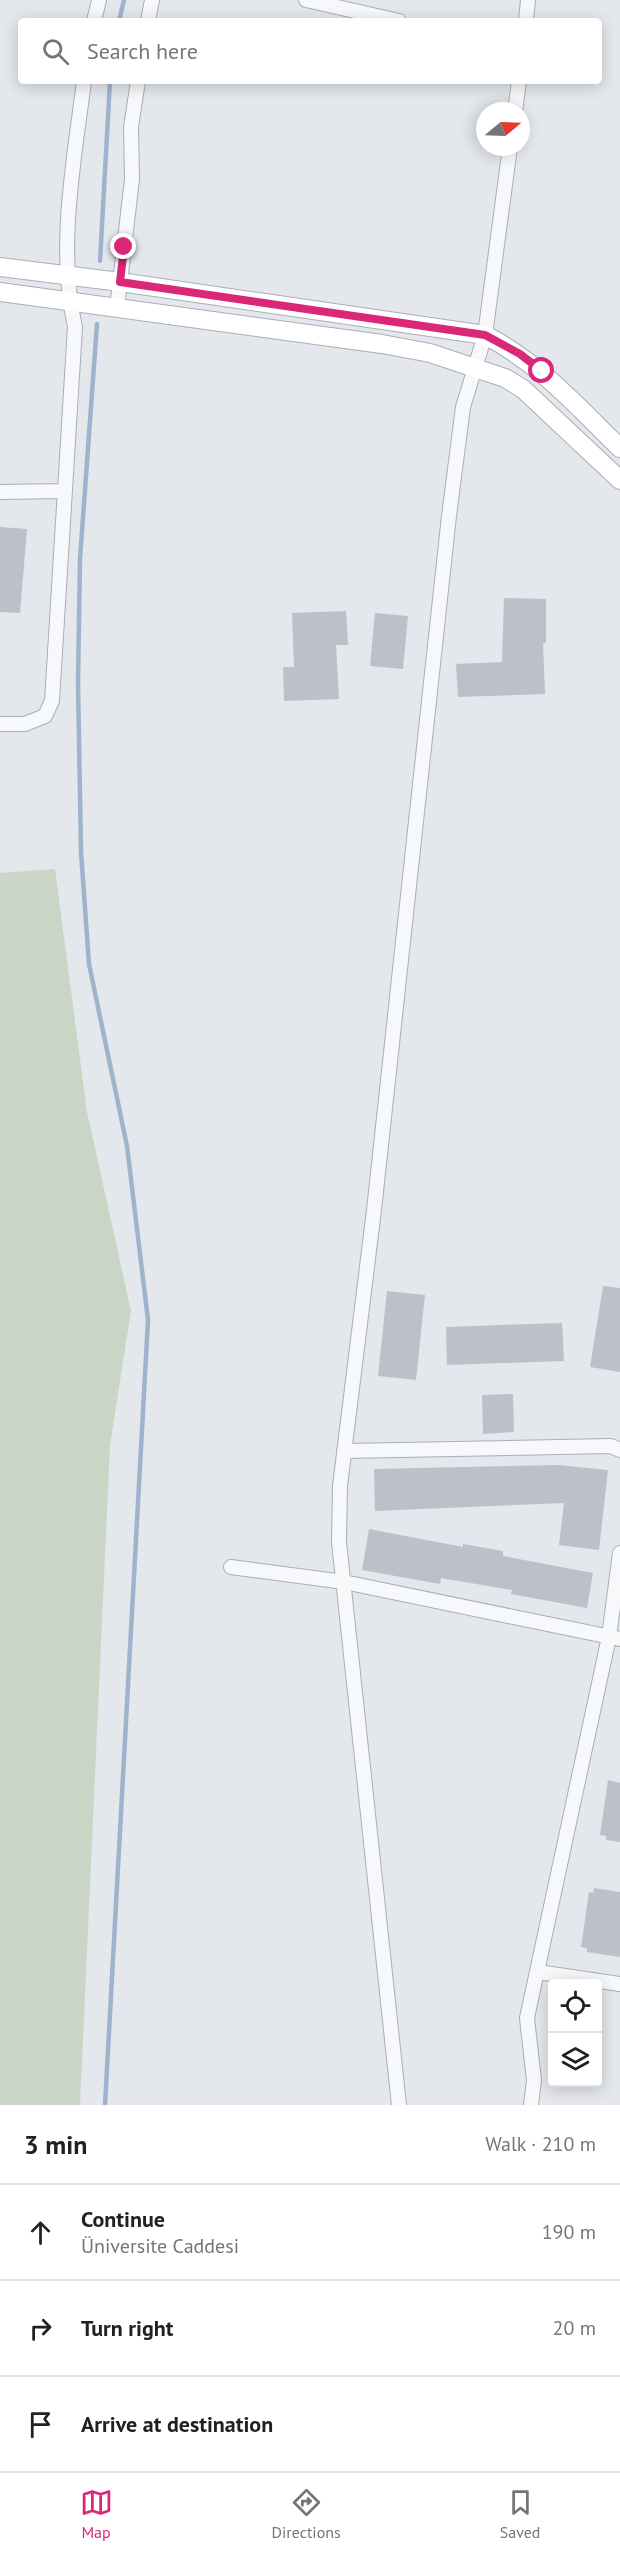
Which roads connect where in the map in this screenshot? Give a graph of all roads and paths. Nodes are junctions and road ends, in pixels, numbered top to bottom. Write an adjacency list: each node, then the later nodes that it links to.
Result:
1 (99, 0): 5 (street)
2 (152, 0): 6 (street)
3 (306, 0): 7 (street)
4 (528, 0): 8 (street)
5 (95, 18)
6 (149, 18)
7 (386, 18)
8 (526, 18)
9 (84, 84): 15 (street)
10 (138, 84): 16 (street)
11 (519, 84): 12 (street)
12 (516, 102)
13 (509, 156): 20 (street)
14 (0, 267): 15 (main road)
15 (67, 277): 16 (main road); 18 (street)
16 (120, 282): 19 (street); 20 (main road)
17 (0, 292): 18 (main road)
18 (70, 302): 19 (main road); 24 (street)
19 (117, 308): 21 (main road)
20 (485, 335): 21 (street); 22 (main road)
21 (475, 369): 23 (main road); 27 (street)
22 (620, 448)
23 (620, 480)
24 (64, 491): 25 (street); 26 (street)
25 (0, 492)
26 (0, 724)
27 (344, 1450): 28 (street); 31 (street)
28 (620, 1450)
29 (620, 1553): 32 (street)
30 (231, 1567): 31 (street)
31 (344, 1582): 32 (street); 35 (street)
32 (615, 1638): 33 (street)
33 (538, 1972): 34 (street); 36 (street)
34 (620, 1984)
35 (399, 2105)
36 (531, 2105)

